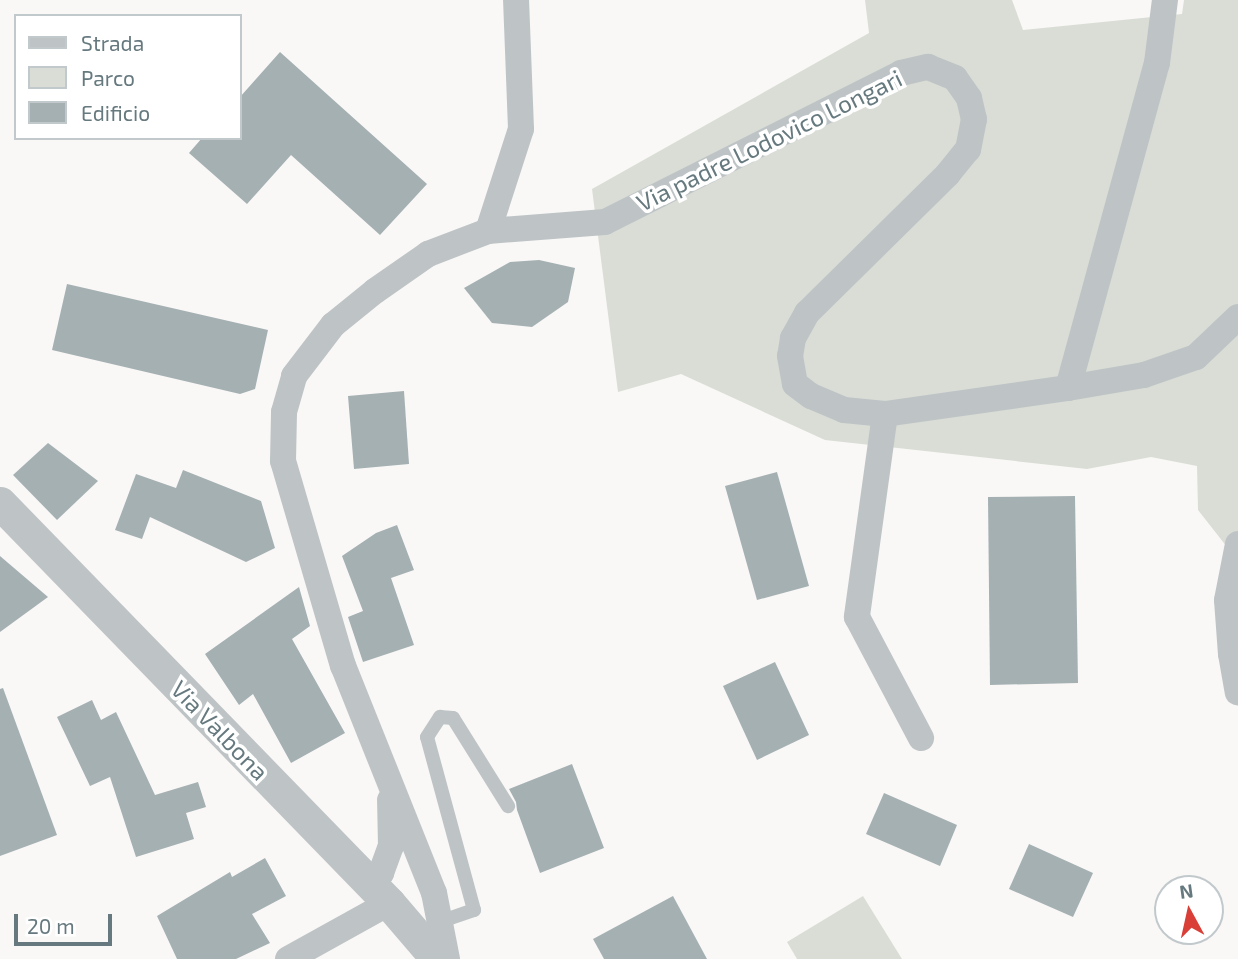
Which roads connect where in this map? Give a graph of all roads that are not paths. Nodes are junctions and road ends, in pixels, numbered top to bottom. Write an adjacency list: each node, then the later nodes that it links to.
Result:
1 (516, 0): 3 (street)
2 (1165, 0): 5 (street)
3 (488, 231): 6 (street, Via padre Lodovico Longari); 11 (street, Via padre Lodovico Longari)
4 (1238, 317): 5 (street, Via padre Lodovico Longari)
5 (1068, 388): 6 (street, Via padre Lodovico Longari)
6 (885, 414): 10 (street)
7 (0, 503): 13 (street, Via Valbona)
8 (1238, 544): 9 (street)
9 (1238, 692)
10 (920, 738)
11 (388, 784): 13 (street, Via padre Lodovico Longari); 14 (street, Via padre Lodovico Longari)
12 (508, 806): 14 (lane)
13 (380, 894): 15 (street); 16 (street, Via Valbona)
14 (442, 921): 17 (street, Via padre Lodovico Longari)
15 (288, 959)
16 (437, 959)
17 (447, 959)

